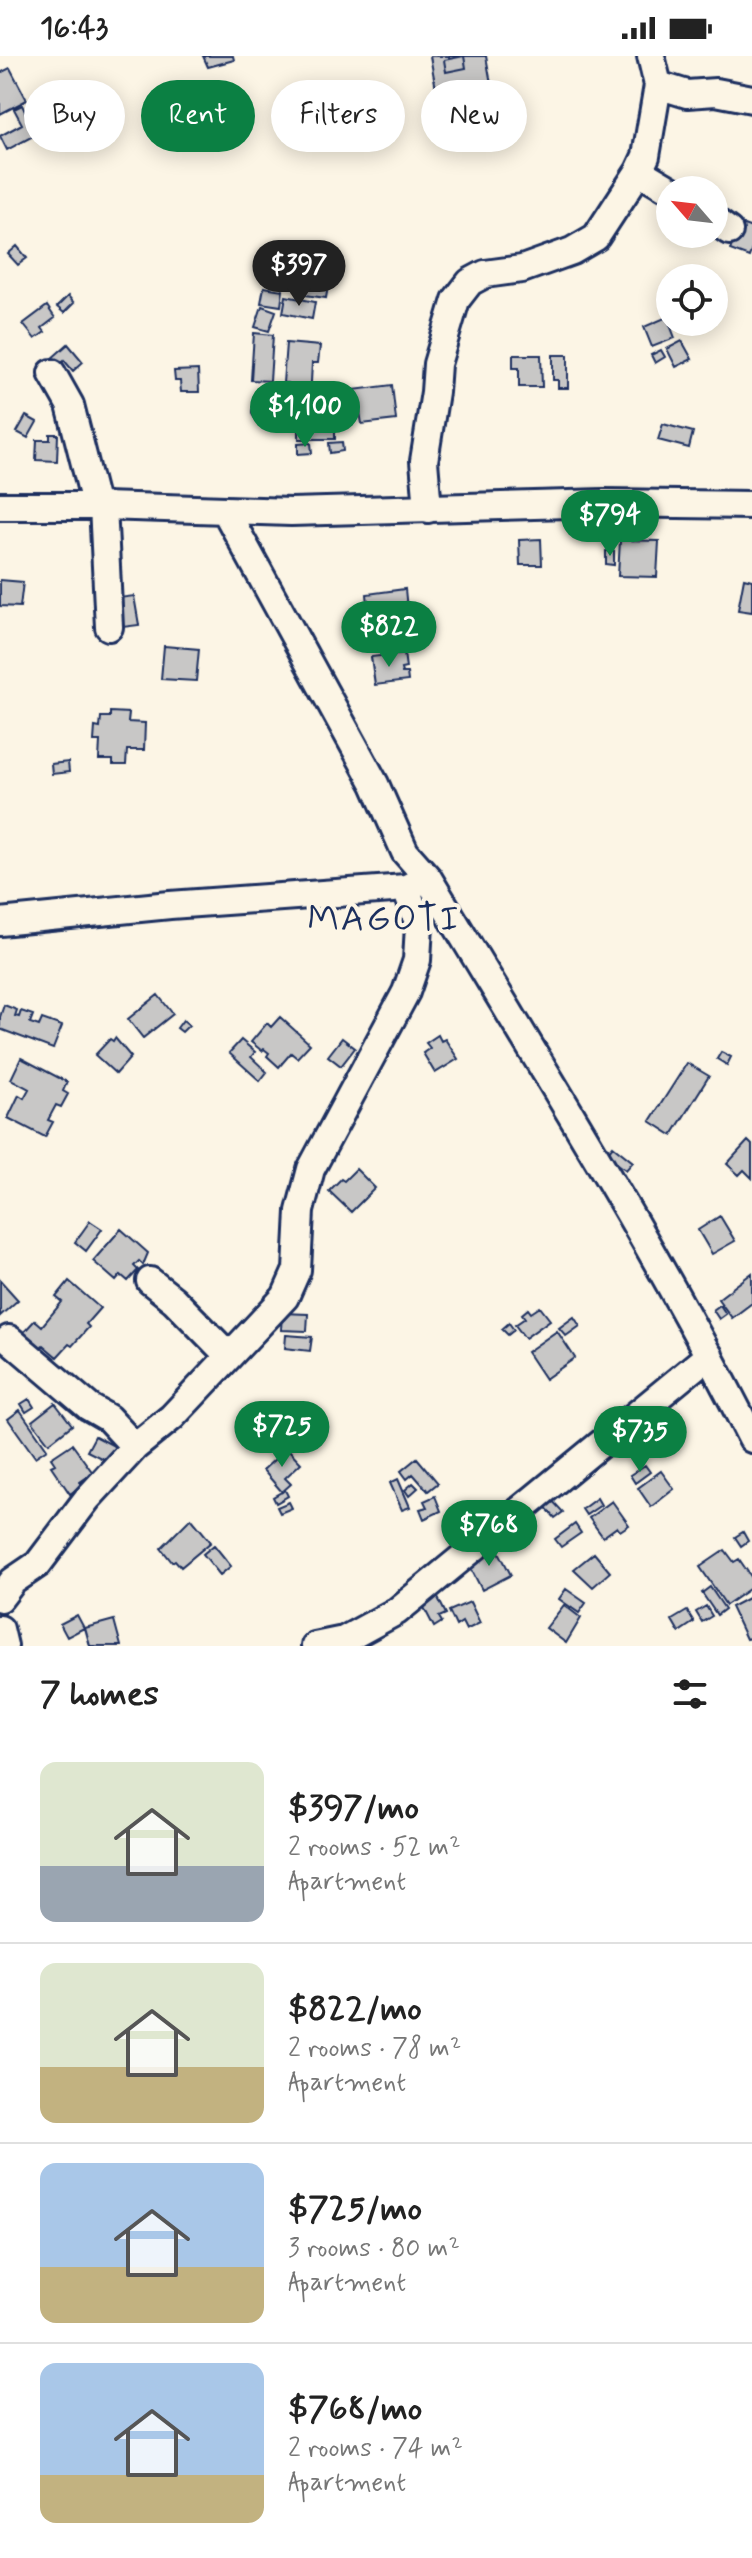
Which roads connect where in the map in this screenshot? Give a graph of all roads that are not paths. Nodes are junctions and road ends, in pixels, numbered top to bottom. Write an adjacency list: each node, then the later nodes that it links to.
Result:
1 (651, 56): 2 (street)
2 (658, 85): 3 (street); 4 (street)
3 (752, 99)
4 (639, 171): 5 (street); 10 (street)
5 (656, 181)
6 (52, 373): 9 (street)
7 (752, 505): 10 (street)
8 (0, 506): 9 (street)
9 (100, 506): 11 (street); 12 (street)
10 (428, 509): 11 (street)
11 (225, 510): 13 (street)
12 (109, 627)
13 (417, 883): 14 (street); 17 (street); 18 (street)
14 (0, 922)
15 (150, 1281): 18 (street)
16 (9, 1339): 20 (street)
17 (709, 1355): 19 (street); 24 (street)
18 (229, 1356): 20 (street)
19 (752, 1439)
20 (135, 1447): 21 (street)
21 (0, 1598)
22 (0, 1629): 23 (street)
23 (4, 1646)
24 (315, 1646)

